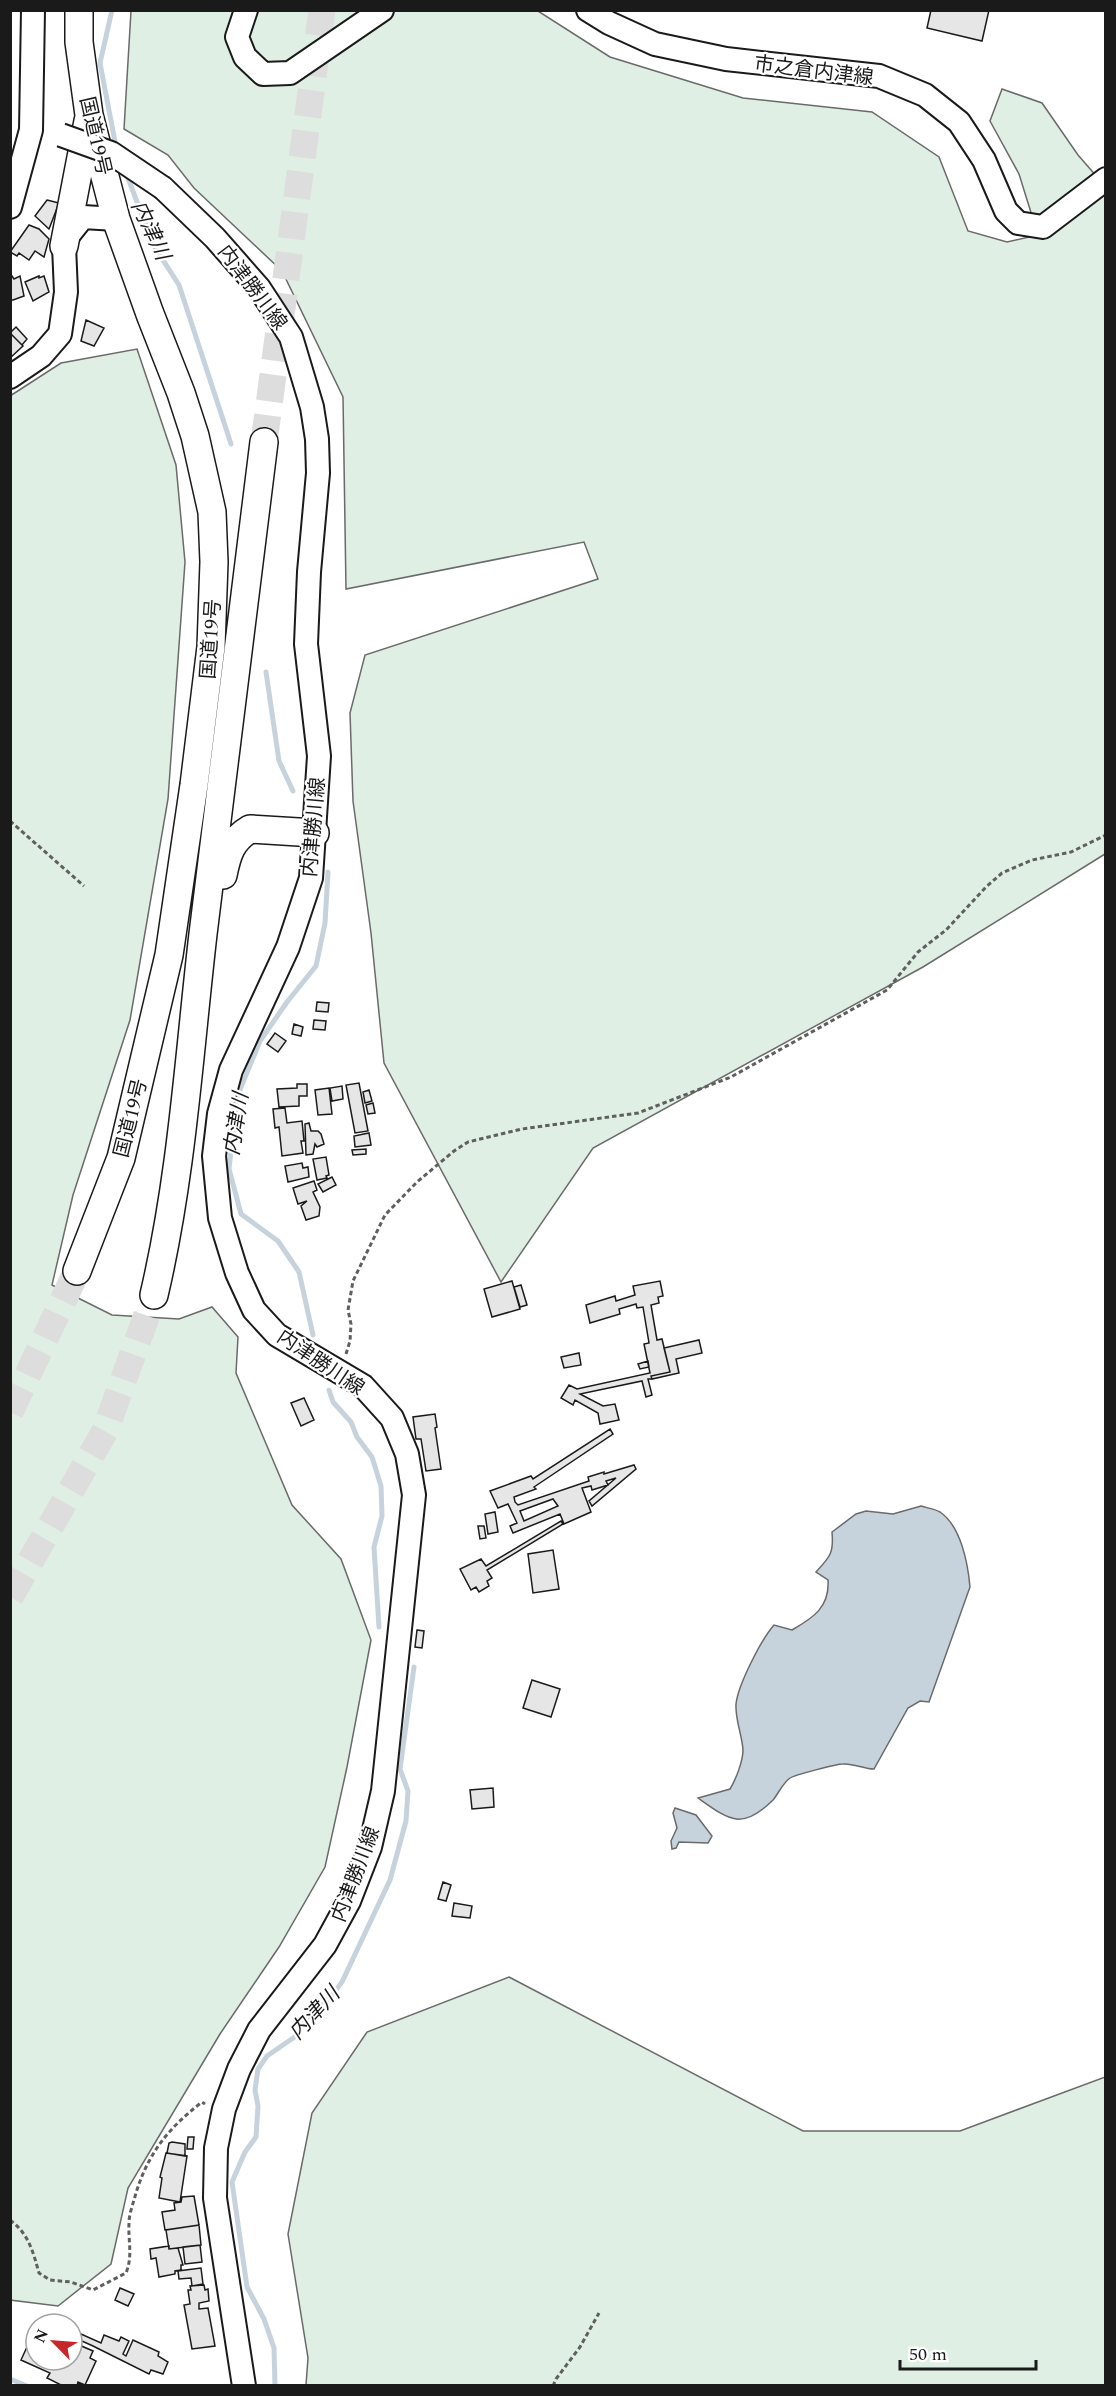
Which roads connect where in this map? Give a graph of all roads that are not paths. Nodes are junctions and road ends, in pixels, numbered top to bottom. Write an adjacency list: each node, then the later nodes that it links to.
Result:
1 (33, 10): 7 (main road)
2 (79, 10): 6 (highway, 国道19号)
3 (246, 10): 4 (main road)
4 (382, 10)
5 (588, 10): 8 (main road, 市之倉内津線)
6 (89, 115): 10 (highway, 国道19号); 11 (highway)
7 (31, 130): 9 (main road); 16 (main road, 内津勝川線, bridge)
8 (1106, 179)
9 (10, 207)
10 (116, 219): 11 (main road); 18 (highway, 国道19号)
11 (63, 246): 12 (main road)
12 (10, 377)
13 (264, 442): 14 (highway, 国道19号)
14 (233, 698): 15 (highway); 17 (highway, 国道19号)
15 (250, 829): 16 (highway); 17 (highway)
16 (315, 833): 20 (main road, 内津勝川線)
17 (203, 935): 19 (highway, 国道19号)
18 (77, 1271)
19 (154, 1295)
20 (244, 2385)

